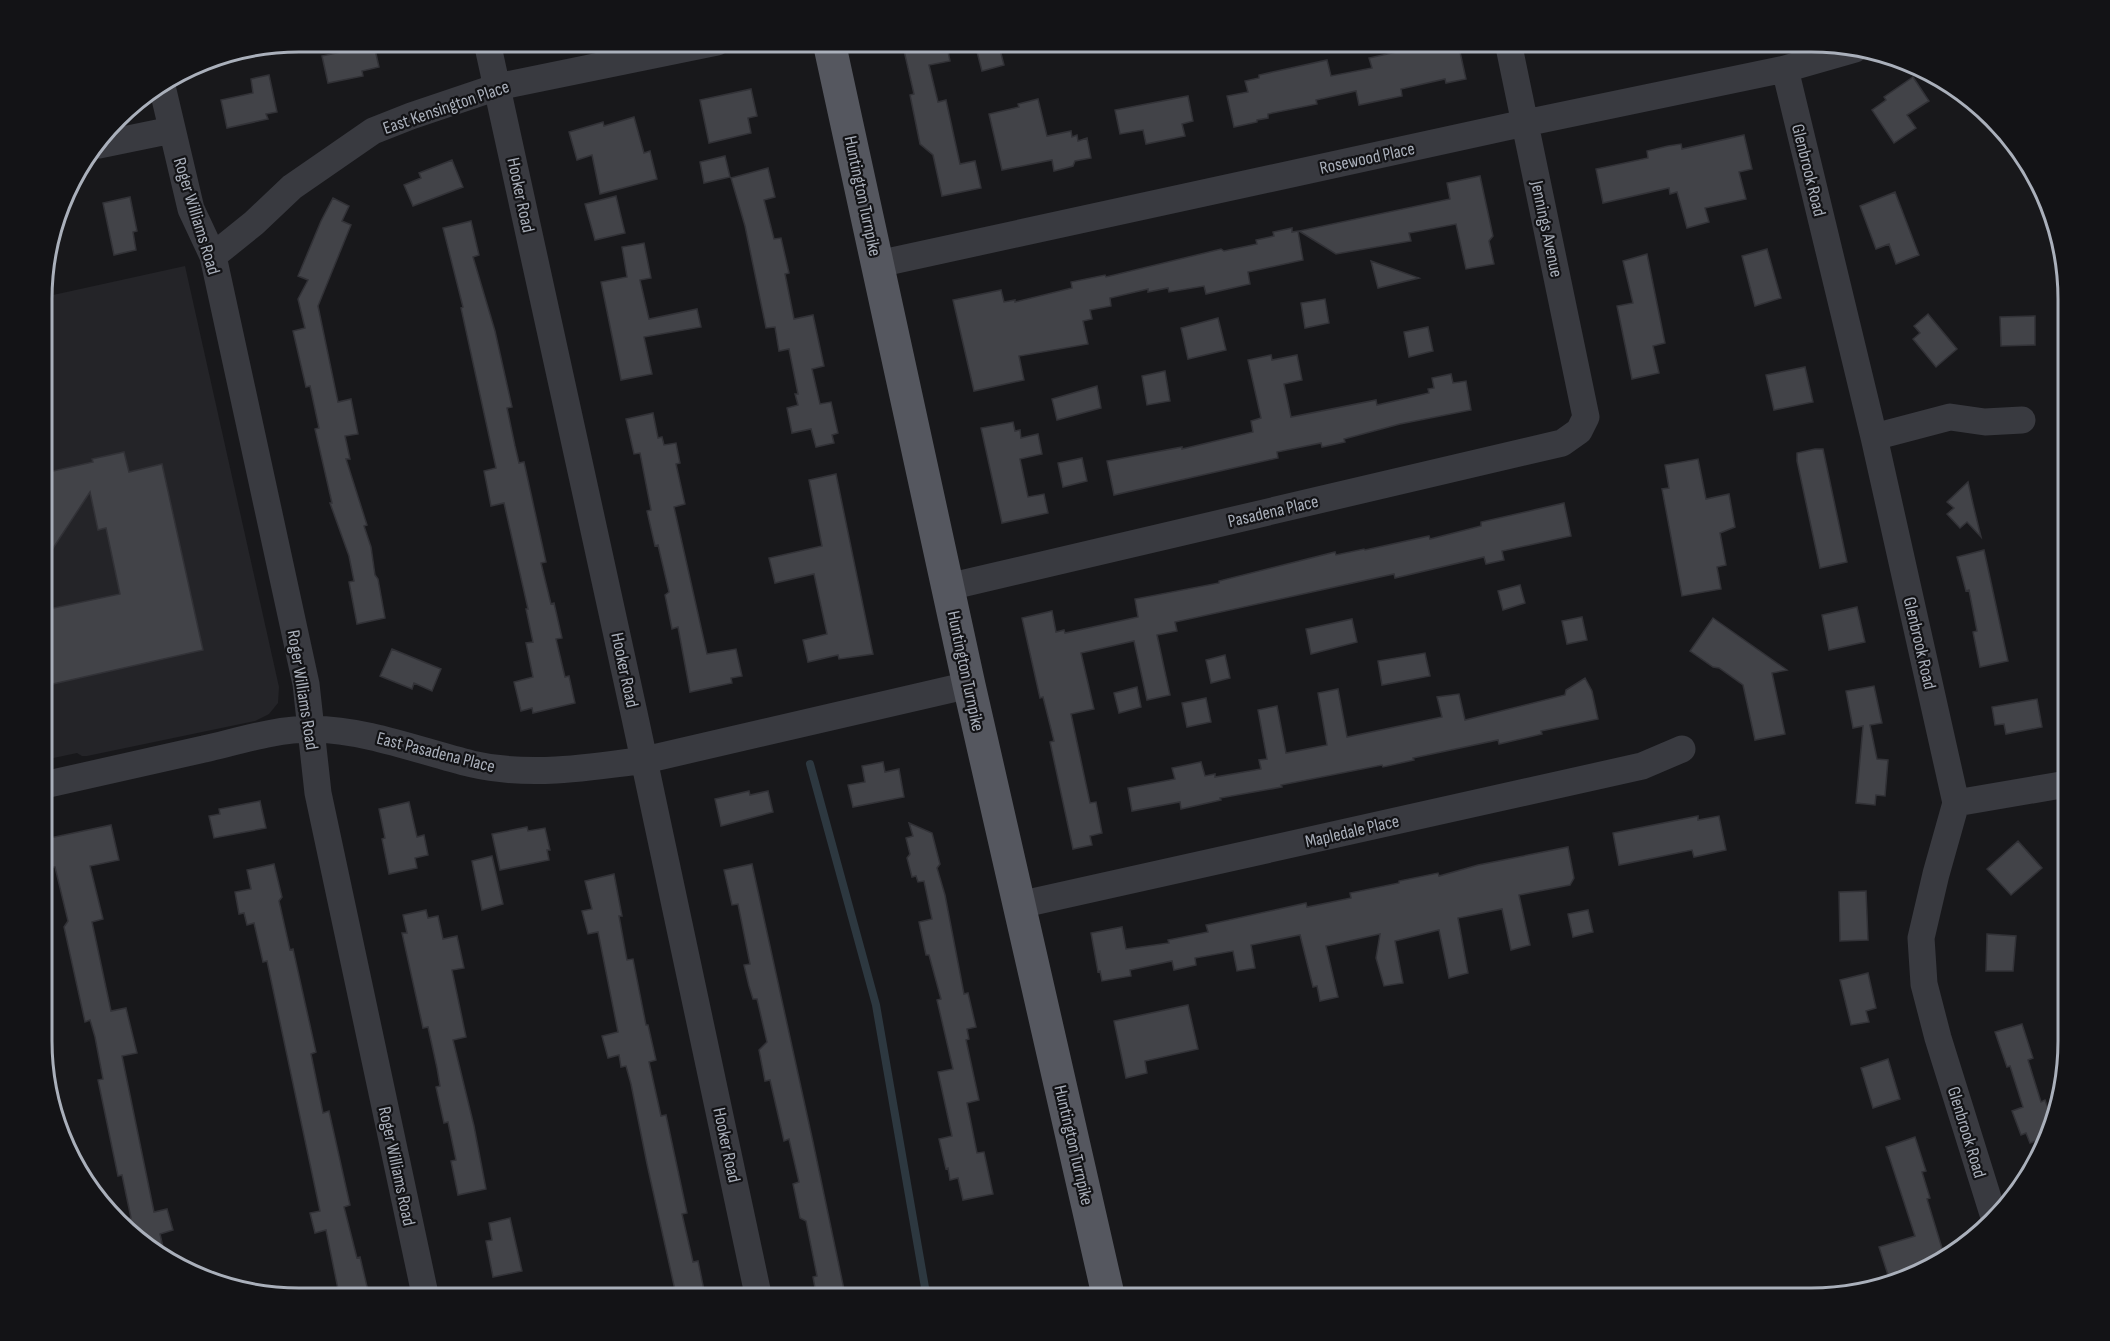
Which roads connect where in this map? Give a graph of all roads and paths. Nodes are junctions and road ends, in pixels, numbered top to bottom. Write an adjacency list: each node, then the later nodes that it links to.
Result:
1 (490, 52): 7 (street, Hooker Road)
2 (668, 52): 7 (street, East Kensington Place)
3 (831, 52): 13 (main road, Huntington Turnpike)
4 (1510, 52): 9 (street, Jennings Avenue)
5 (1837, 54): 6 (street, Rosewood Place)
6 (1785, 69): 9 (street, Rosewood Place); 16 (street, Glenbrook Road)
7 (497, 87): 12 (street, East Kensington Place); 21 (street, Hooker Road)
8 (163, 93): 10 (street, Roger Williams Road)
9 (1526, 123): 13 (street, Rosewood Place); 14 (street, Jennings Avenue)
10 (171, 130): 11 (street); 12 (street, Roger Williams Road)
11 (109, 143)
12 (213, 256): 19 (street, Roger Williams Road)
13 (878, 264): 17 (main road, Huntington Turnpike)
14 (1586, 417): 17 (street, Pasadena Place)
15 (2022, 420): 16 (street)
16 (1874, 437): 24 (street, Glenbrook Road)
17 (948, 587): 18 (main road, Huntington Turnpike)
18 (969, 685): 21 (street, East Pasadena Place); 25 (main road, Huntington Turnpike)
19 (311, 729): 21 (street, East Pasadena Place); 22 (street, East Pasadena Place); 27 (street, Roger Williams Road)
20 (1682, 749): 25 (street, Mapledale Place)
21 (645, 760): 28 (street, Hooker Road)
22 (52, 783)
23 (2058, 786): 24 (street)
24 (1956, 803): 26 (street, Glenbrook Road)
25 (1019, 905): 29 (main road, Huntington Turnpike)
26 (1991, 1209)
27 (424, 1288)
28 (757, 1288)
29 (1106, 1288)

